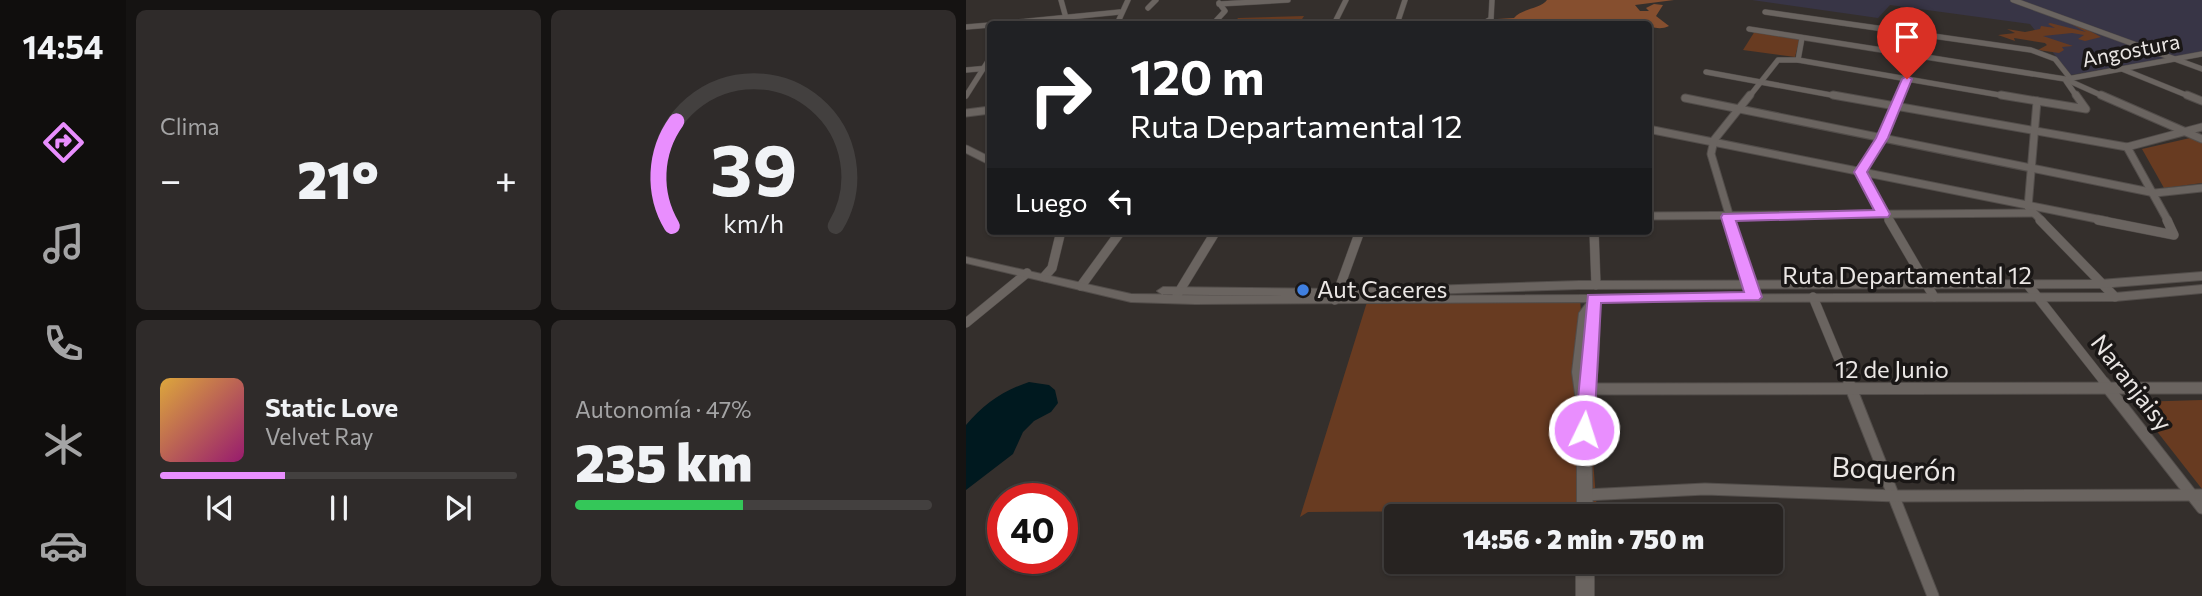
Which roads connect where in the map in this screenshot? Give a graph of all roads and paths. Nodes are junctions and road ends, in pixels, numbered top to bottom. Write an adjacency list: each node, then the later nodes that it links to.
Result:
1 (1061, 0): 14 (street)
2 (1128, 0): 11 (street)
3 (1156, 0): 10 (street)
4 (1287, 0): 9 (street)
5 (1346, 0): 20 (street)
6 (1405, 0): 21 (street)
7 (1492, 0): 22 (street)
8 (2013, 0): 30 (street)
9 (1220, 2): 19 (street)
10 (1148, 8)
11 (1120, 12): 14 (street); 18 (street)
12 (1765, 12): 26 (street)
13 (1016, 15): 15 (street)
14 (1066, 18): 16 (street); 17 (street)
15 (1012, 21)
16 (1038, 21)
17 (1064, 21)
18 (1118, 21)
19 (1216, 21)
20 (1336, 21)
21 (1398, 21)
22 (1488, 21)
23 (987, 25): 24 (street)
24 (966, 27)
25 (1749, 29): 27 (street)
26 (1895, 30): 28 (street); 39 (street)
27 (1802, 38): 28 (street); 31 (street)
28 (1899, 53): 38 (street); 39 (street)
29 (2202, 54): 30 (street, Angostura)
30 (2175, 59): 33 (street, Angostura); 35 (street)
31 (1798, 60): 38 (street); 40 (street)
32 (987, 68): 36 (street)
33 (2120, 68): 39 (street, Angostura); 44 (street)
34 (987, 69): 41 (street)
35 (2202, 69)
36 (966, 70)
37 (1706, 72): 40 (street)
38 (1907, 79): 43 (street); 45 (street)
39 (2067, 79): 43 (street); 51 (street)
40 (1759, 82): 45 (street); 46 (street)
41 (966, 96)
42 (1685, 98): 46 (street)
43 (2037, 101): 52 (street)
44 (2202, 102)
45 (1896, 106): 52 (street); 53 (street)
46 (1740, 109): 53 (street); 55 (street)
47 (987, 110): 48 (street)
48 (966, 113)
49 (2202, 127): 51 (street)
50 (1652, 129): 55 (street)
51 (2186, 131): 54 (street); 56 (street)
52 (2035, 132): 56 (street); 59 (street)
53 (1882, 138): 59 (street); 60 (street)
54 (2202, 139)
55 (1714, 140): 60 (street); 66 (street)
56 (2127, 147): 62 (street)
57 (966, 149): 58 (street)
58 (987, 160)
59 (2032, 168): 62 (street); 63 (street)
60 (1861, 172): 63 (street); 64 (street)
61 (2202, 188): 62 (street)
62 (2155, 192): 63 (street)
63 (2031, 210): 64 (street); 76 (street)
64 (1883, 214): 66 (street); 81 (street)
65 (1652, 216): 66 (street)
66 (1727, 217): 80 (street)
67 (1060, 235): 75 (street)
68 (1118, 235): 78 (street)
69 (1214, 235): 82 (street)
70 (1359, 235): 87 (street)
71 (1594, 235): 84 (street)
72 (966, 260): 73 (main road, Ruta Departamental 12)
73 (1027, 273): 75 (main road, Ruta Departamental 12); 88 (street)
74 (2202, 276): 76 (main road, Ruta Departamental 12)
75 (1044, 277): 78 (main road, Ruta Departamental 12)
76 (2100, 284): 77 (main road, Ruta Departamental 12); 83 (street)
77 (2028, 285): 81 (main road, Ruta Departamental 12); 86 (street, Naranjaisy)
78 (1082, 286): 82 (main road, Ruta Departamental 12)
79 (2202, 289): 83 (main road, Ruta Departamental 12)
80 (1751, 291): 81 (main road, Ruta Departamental 12); 84 (main road, Ruta Departamental 12); 85 (main road, Ruta Departamental 12)
81 (1930, 291): 85 (main road, Ruta Departamental 12); 86 (main road, Ruta Departamental 12)
82 (1177, 295): 87 (main road, Ruta Departamental 12)
83 (2115, 296): 86 (main road, Ruta Departamental 12)
84 (1593, 297): 87 (main road, Ruta Departamental 12); 90 (main road)
85 (1813, 297): 92 (street)
86 (2037, 297): 91 (street, Naranjaisy)
87 (1336, 298)
88 (966, 323)
89 (2202, 388): 91 (street, 12 de Junio)
90 (1584, 389): 92 (street, 12 de Junio); 93 (main road)
91 (2108, 389): 92 (street, 12 de Junio); 94 (street, Naranjaisy)
92 (1854, 391): 95 (street)
93 (1585, 495): 95 (street, Boquerón); 96 (main road)
94 (2197, 495): 95 (street, Boquerón); 97 (street, Naranjaisy)
95 (1896, 496): 100 (street)
96 (1585, 504)
97 (2202, 508)
98 (1585, 574): 99 (main road)
99 (1585, 596)
100 (1933, 596)

